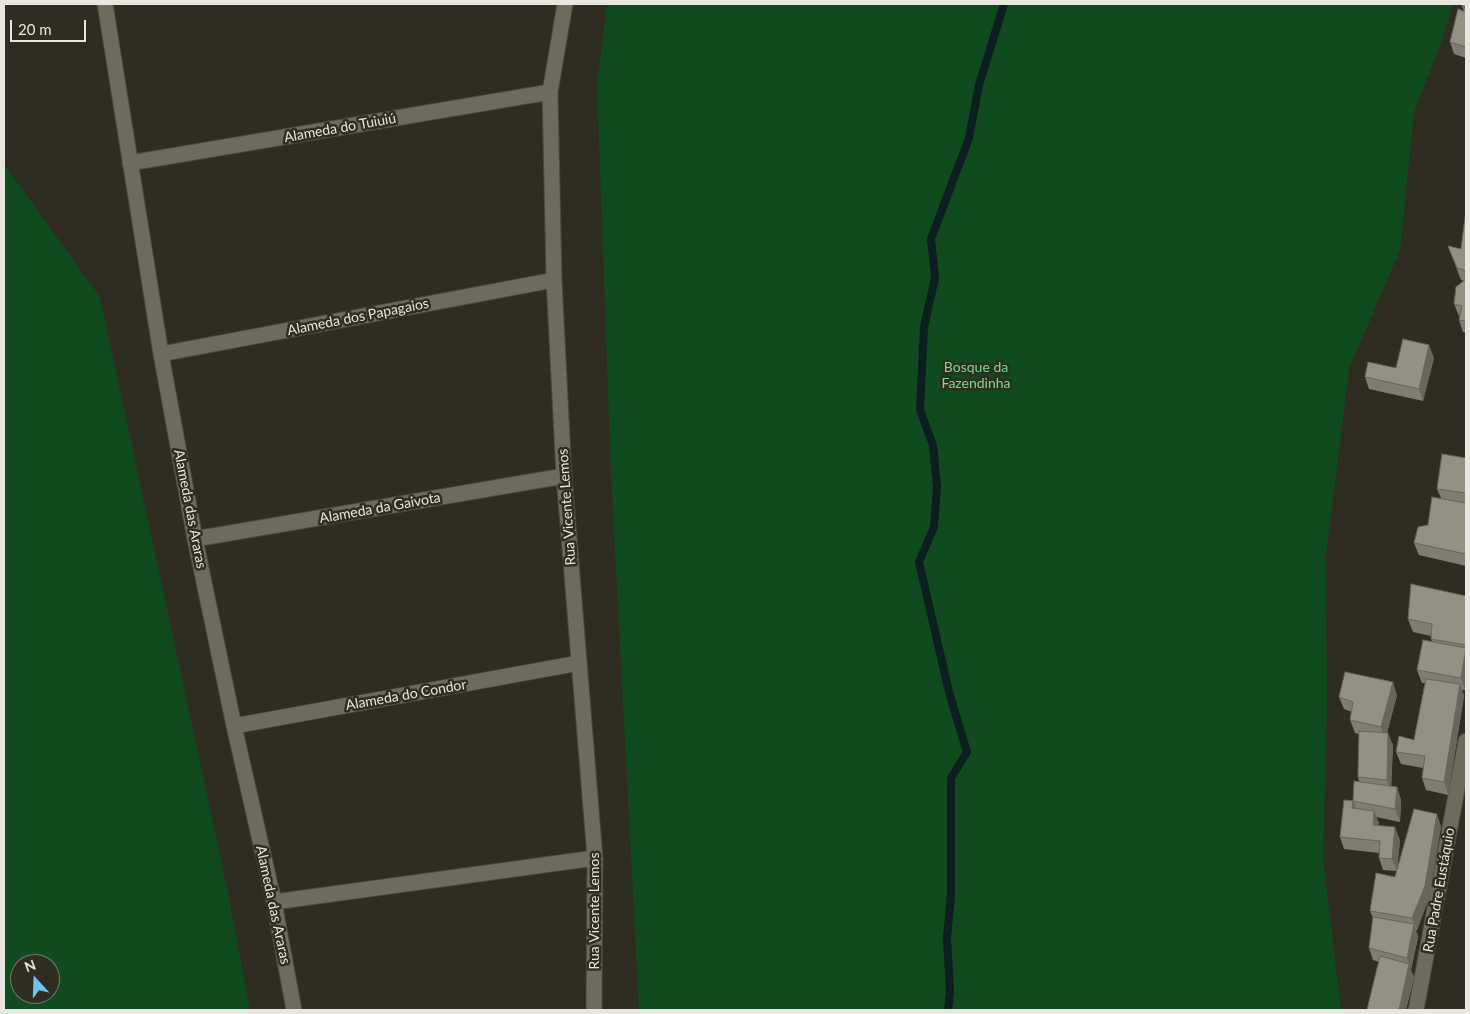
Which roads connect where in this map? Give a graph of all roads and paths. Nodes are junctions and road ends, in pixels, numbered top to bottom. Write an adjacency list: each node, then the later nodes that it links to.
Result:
1 (105, 4): 4 (street, Alameda das Araras)
2 (565, 4): 3 (street, Rua Vicente Lemos)
3 (550, 92): 4 (street, Alameda do Tuiuiú); 5 (street, Rua Vicente Lemos)
4 (130, 163): 6 (street, Alameda das Araras)
5 (554, 280): 6 (street, Alameda dos Papagaios); 7 (street, Rua Vicente Lemos)
6 (161, 354): 8 (street, Alameda das Araras)
7 (564, 476): 8 (street, Alameda da Gaivota); 9 (street, Rua Vicente Lemos)
8 (195, 539): 10 (street, Alameda das Araras)
9 (579, 664): 10 (street, Alameda do Condor); 12 (street, Rua Vicente Lemos)
10 (234, 726): 13 (street, Alameda das Araras)
11 (1466, 741): 16 (street, Rua Padre Eustáquio)
12 (595, 858): 13 (street); 15 (street, Rua Vicente Lemos)
13 (274, 902): 14 (street, Alameda das Araras)
14 (294, 1010)
15 (594, 1010)
16 (1416, 1010)

